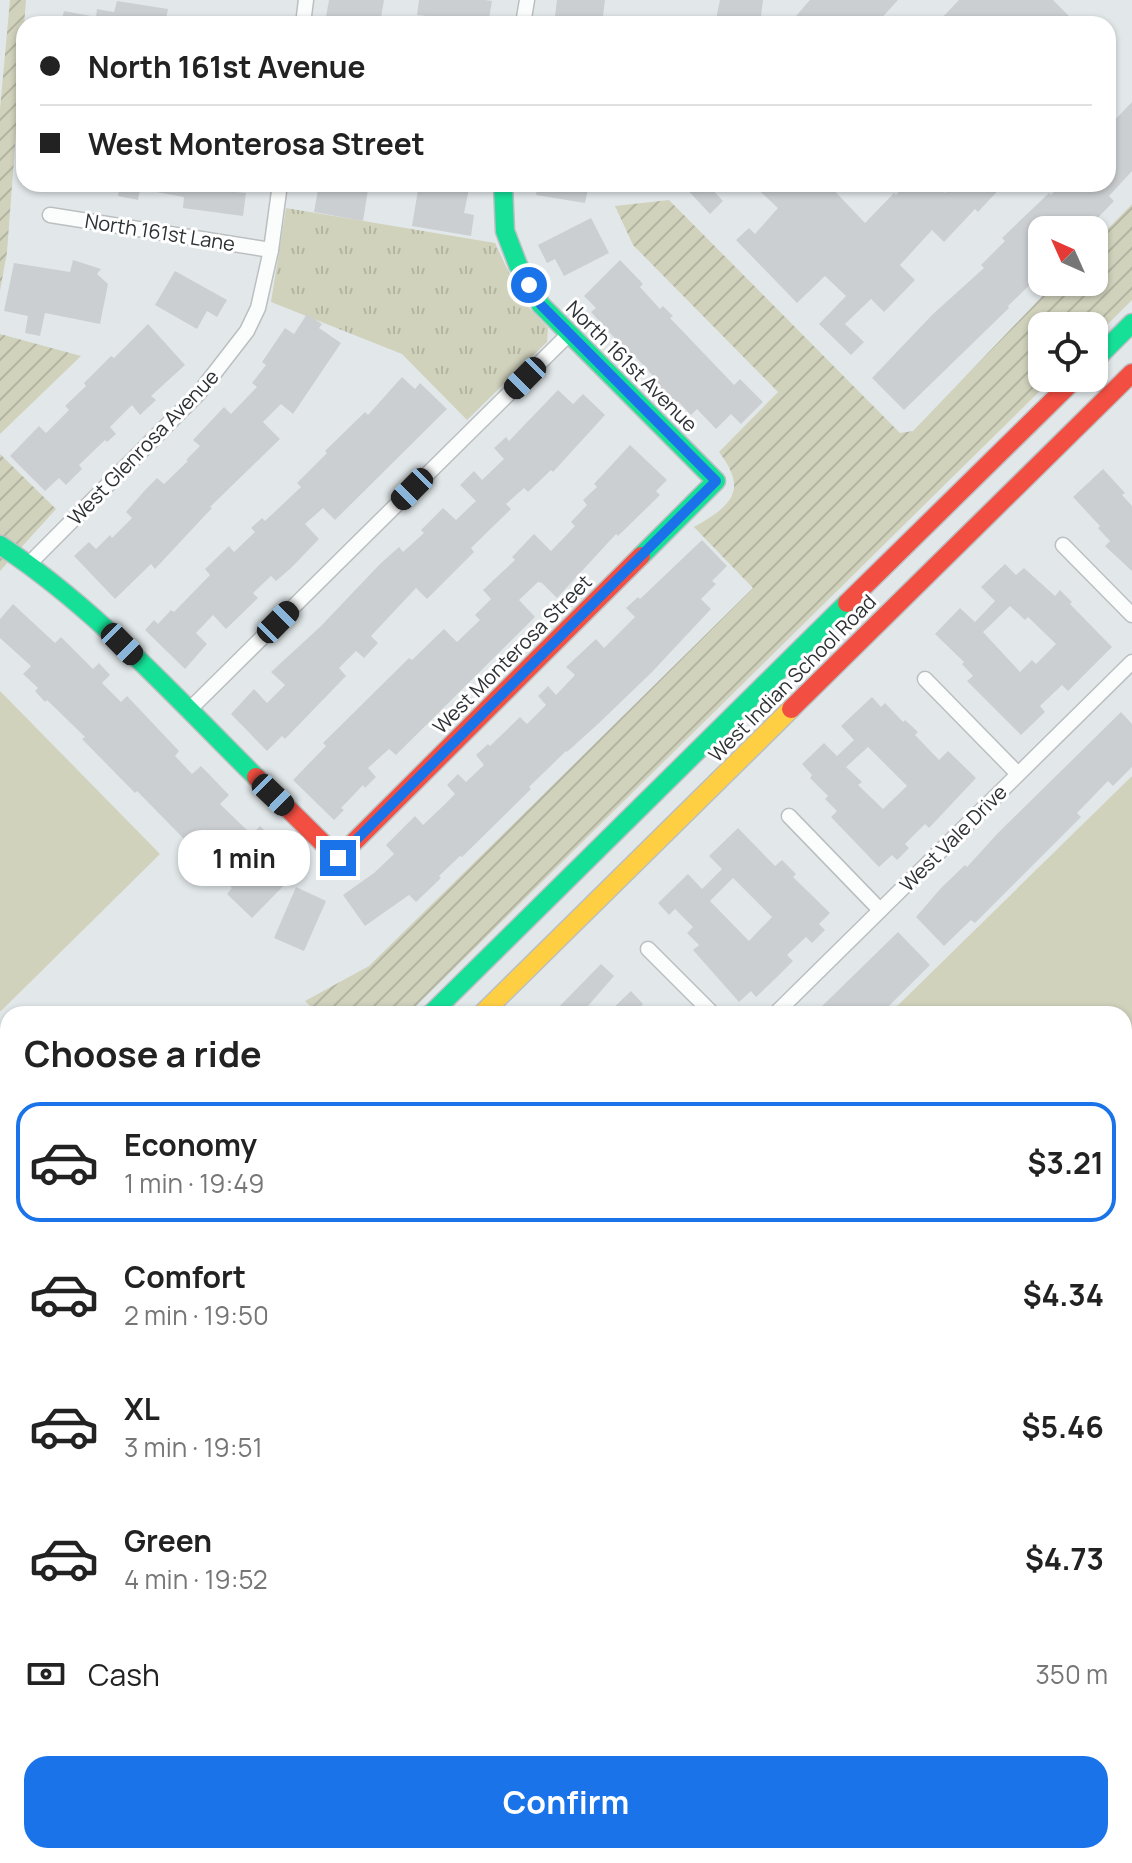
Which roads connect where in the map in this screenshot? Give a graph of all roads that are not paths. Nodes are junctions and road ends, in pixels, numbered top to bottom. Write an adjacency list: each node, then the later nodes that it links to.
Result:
1 (279, 192): 4 (street, West Glenrosa Avenue)
2 (503, 192): 6 (main road, North 161st Avenue)
3 (50, 215): 4 (street, North 161st Lane)
4 (271, 250): 13 (street, West Glenrosa Avenue)
5 (1132, 323): 7 (main road)
6 (570, 333): 10 (main road, North 161st Avenue); 17 (street)
7 (1108, 347)
8 (1132, 373): 23 (main road, West Indian School Road)
9 (1062, 392): 22 (main road, West Indian School Road)
10 (716, 481): 17 (main road, West Monterosa Street)
11 (0, 545): 13 (main road)
12 (1063, 545): 14 (street)
13 (29, 564): 17 (main road)
14 (1132, 615)
15 (1132, 662): 18 (street, West Vale Drive)
16 (925, 679): 18 (street)
17 (188, 711)
18 (1018, 774): 20 (street, West Vale Drive)
19 (789, 816): 20 (street)
20 (880, 910): 25 (street, West Vale Drive)
21 (648, 949): 24 (street)
22 (439, 1006)
23 (490, 1006)
24 (705, 1006)
25 (783, 1006)

